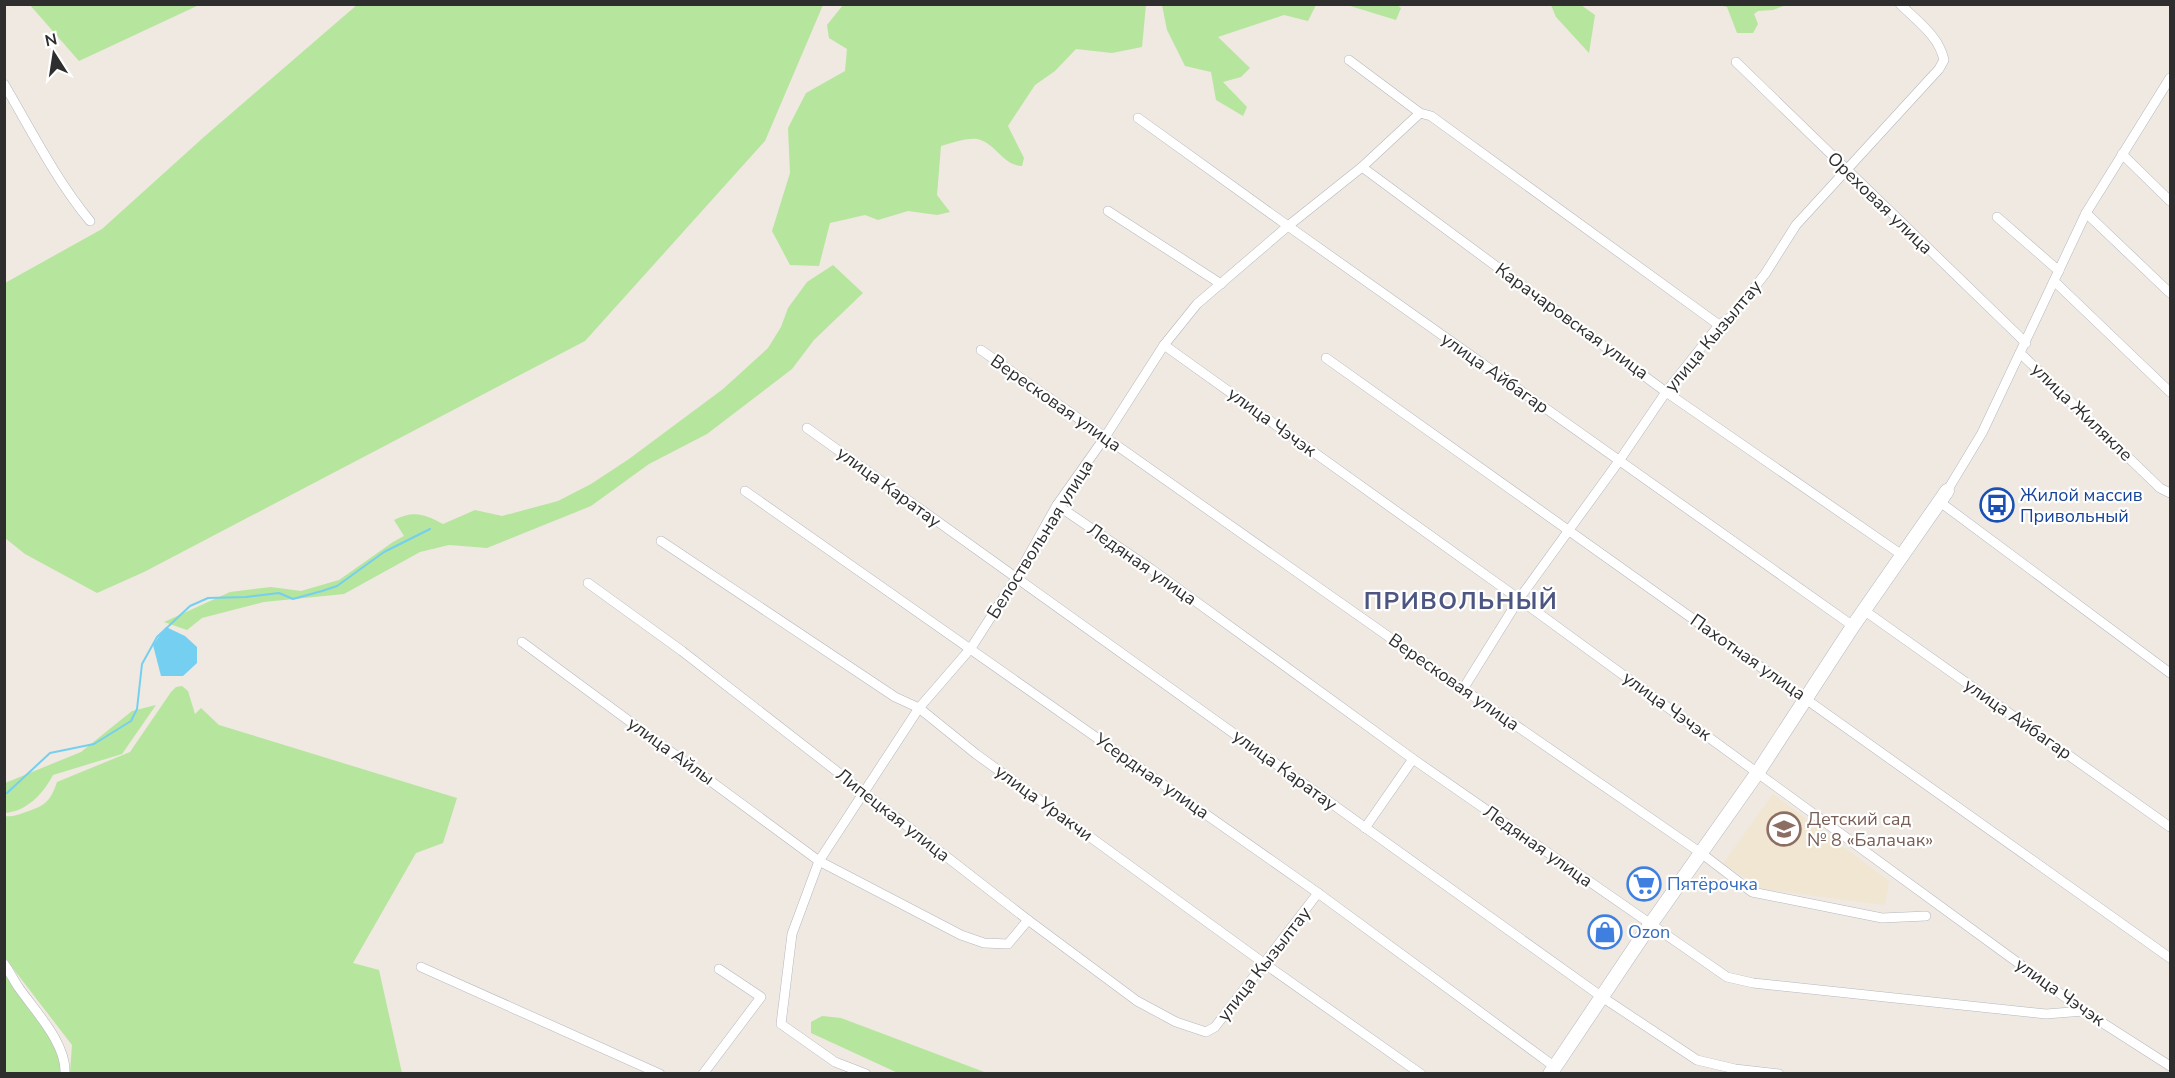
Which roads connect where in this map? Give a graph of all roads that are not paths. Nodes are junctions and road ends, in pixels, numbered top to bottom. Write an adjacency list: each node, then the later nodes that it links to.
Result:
1 (1900, 4): 11 (street, улица Кызылтау)
2 (1349, 60): 7 (street)
3 (1736, 62): 11 (street, Ореховая улица)
4 (2170, 78): 6 (street)
5 (4, 84): 16 (street)
6 (2168, 91): 9 (street)
7 (1420, 113): 10 (street, Белоствольная улица); 22 (street)
8 (1138, 118): 17 (street, улица Айбагар)
9 (2122, 154): 12 (street); 14 (street)
10 (1362, 166): 17 (street, Белоствольная улица); 28 (street, Карачаровская улица)
11 (1846, 170): 22 (street, улица Кызылтау); 23 (street, Ореховая улица)
12 (2170, 201)
13 (1108, 211): 20 (street)
14 (2086, 213): 18 (street); 21 (street)
15 (1997, 217): 18 (street)
16 (90, 221)
17 (1288, 226): 20 (street, Белоствольная улица); 32 (street, улица Айбагар)
18 (2059, 270): 19 (street)
19 (2054, 281): 23 (street); 29 (street)
20 (1221, 284): 24 (street, Белоствольная улица)
21 (2170, 293)
22 (1719, 326): 28 (street, улица Кызылтау)
23 (2026, 343): 26 (street)
24 (1164, 345): 31 (street, Белоствольная улица); 42 (street, улица Чэчэк)
25 (981, 350): 31 (street, Вересковая улица)
26 (2020, 353): 34 (street, улица Жилякле); 35 (street)
27 (1326, 358): 37 (street, Пахотная улица)
28 (1666, 392): 32 (street, улица Кызылтау); 39 (street, Карачаровская улица)
29 (2170, 392)
30 (807, 428): 40 (street, улица Каратау)
31 (1105, 437): 36 (street, Белоствольная улица); 48 (street, Вересковая улица)
32 (1619, 461): 37 (street, улица Кызылтау); 44 (street, улица Айбагар)
33 (745, 491): 46 (street, Усердная улица)
34 (2170, 493)
35 (1944, 496): 39 (street); 47 (street)
36 (1057, 505): 40 (street, Белоствольная улица); 51 (street, Ледяная улица)
37 (1569, 530): 42 (street, улица Кызылтау); 49 (street, Пахотная улица)
38 (662, 541): 50 (street, улица Уракчи)
39 (1902, 555): 43 (street)
40 (1016, 578): 46 (street, Белоствольная улица); 55 (street, улица Каратау)
41 (588, 583): 53 (street, Липецкая улица)
42 (1520, 599): 48 (street, улица Кызылтау); 52 (street, улица Чэчэк)
43 (1865, 611): 44 (street); 54 (street, улица Айбагар)
44 (1853, 626): 49 (street)
45 (522, 642): 57 (street, улица Айлы)
46 (971, 648): 50 (street, Белоствольная улица); 58 (street, Усердная улица)
47 (2170, 673)
48 (1463, 689): 56 (street, Вересковая улица)
49 (1806, 698): 52 (street); 62 (street, Пахотная улица)
50 (919, 708): 53 (street, Белоствольная улица); 64 (street, улица Уракчи)
51 (1413, 759): 55 (street); 61 (street, Ледяная улица)
52 (1758, 772): 56 (street); 68 (street, улица Чэчэк)
53 (864, 793): 57 (street, Белоствольная улица); 60 (street, Липецкая улица)
54 (2170, 827)
55 (1365, 828): 67 (street, улица Каратау)
56 (1701, 853): 59 (street, Вересковая улица); 61 (street)
57 (819, 861): 60 (street, улица Айлы); 75 (street, Белоствольная улица)
58 (1318, 893): 64 (street, улица Кызылтау); 71 (street, Усердная улица)
59 (1926, 916)
60 (1028, 920): 69 (street, Липецкая улица)
61 (1650, 925): 67 (street); 68 (street, Ледяная улица)
62 (2170, 958)
63 (4, 964): 72 (street)
64 (1265, 964): 69 (street, улица Кызылтау); 76 (street, улица Уракчи)
65 (421, 967): 73 (street)
66 (720, 969): 74 (street)
67 (1602, 997): 71 (street); 77 (street, улица Каратау)
68 (2084, 1011): 70 (street, улица Чэчэк)
69 (1206, 1032)
70 (2170, 1066)
71 (1553, 1070)
72 (65, 1074)
73 (660, 1074)
74 (703, 1074)
75 (866, 1074)
76 (1421, 1074)
77 (1779, 1074)

